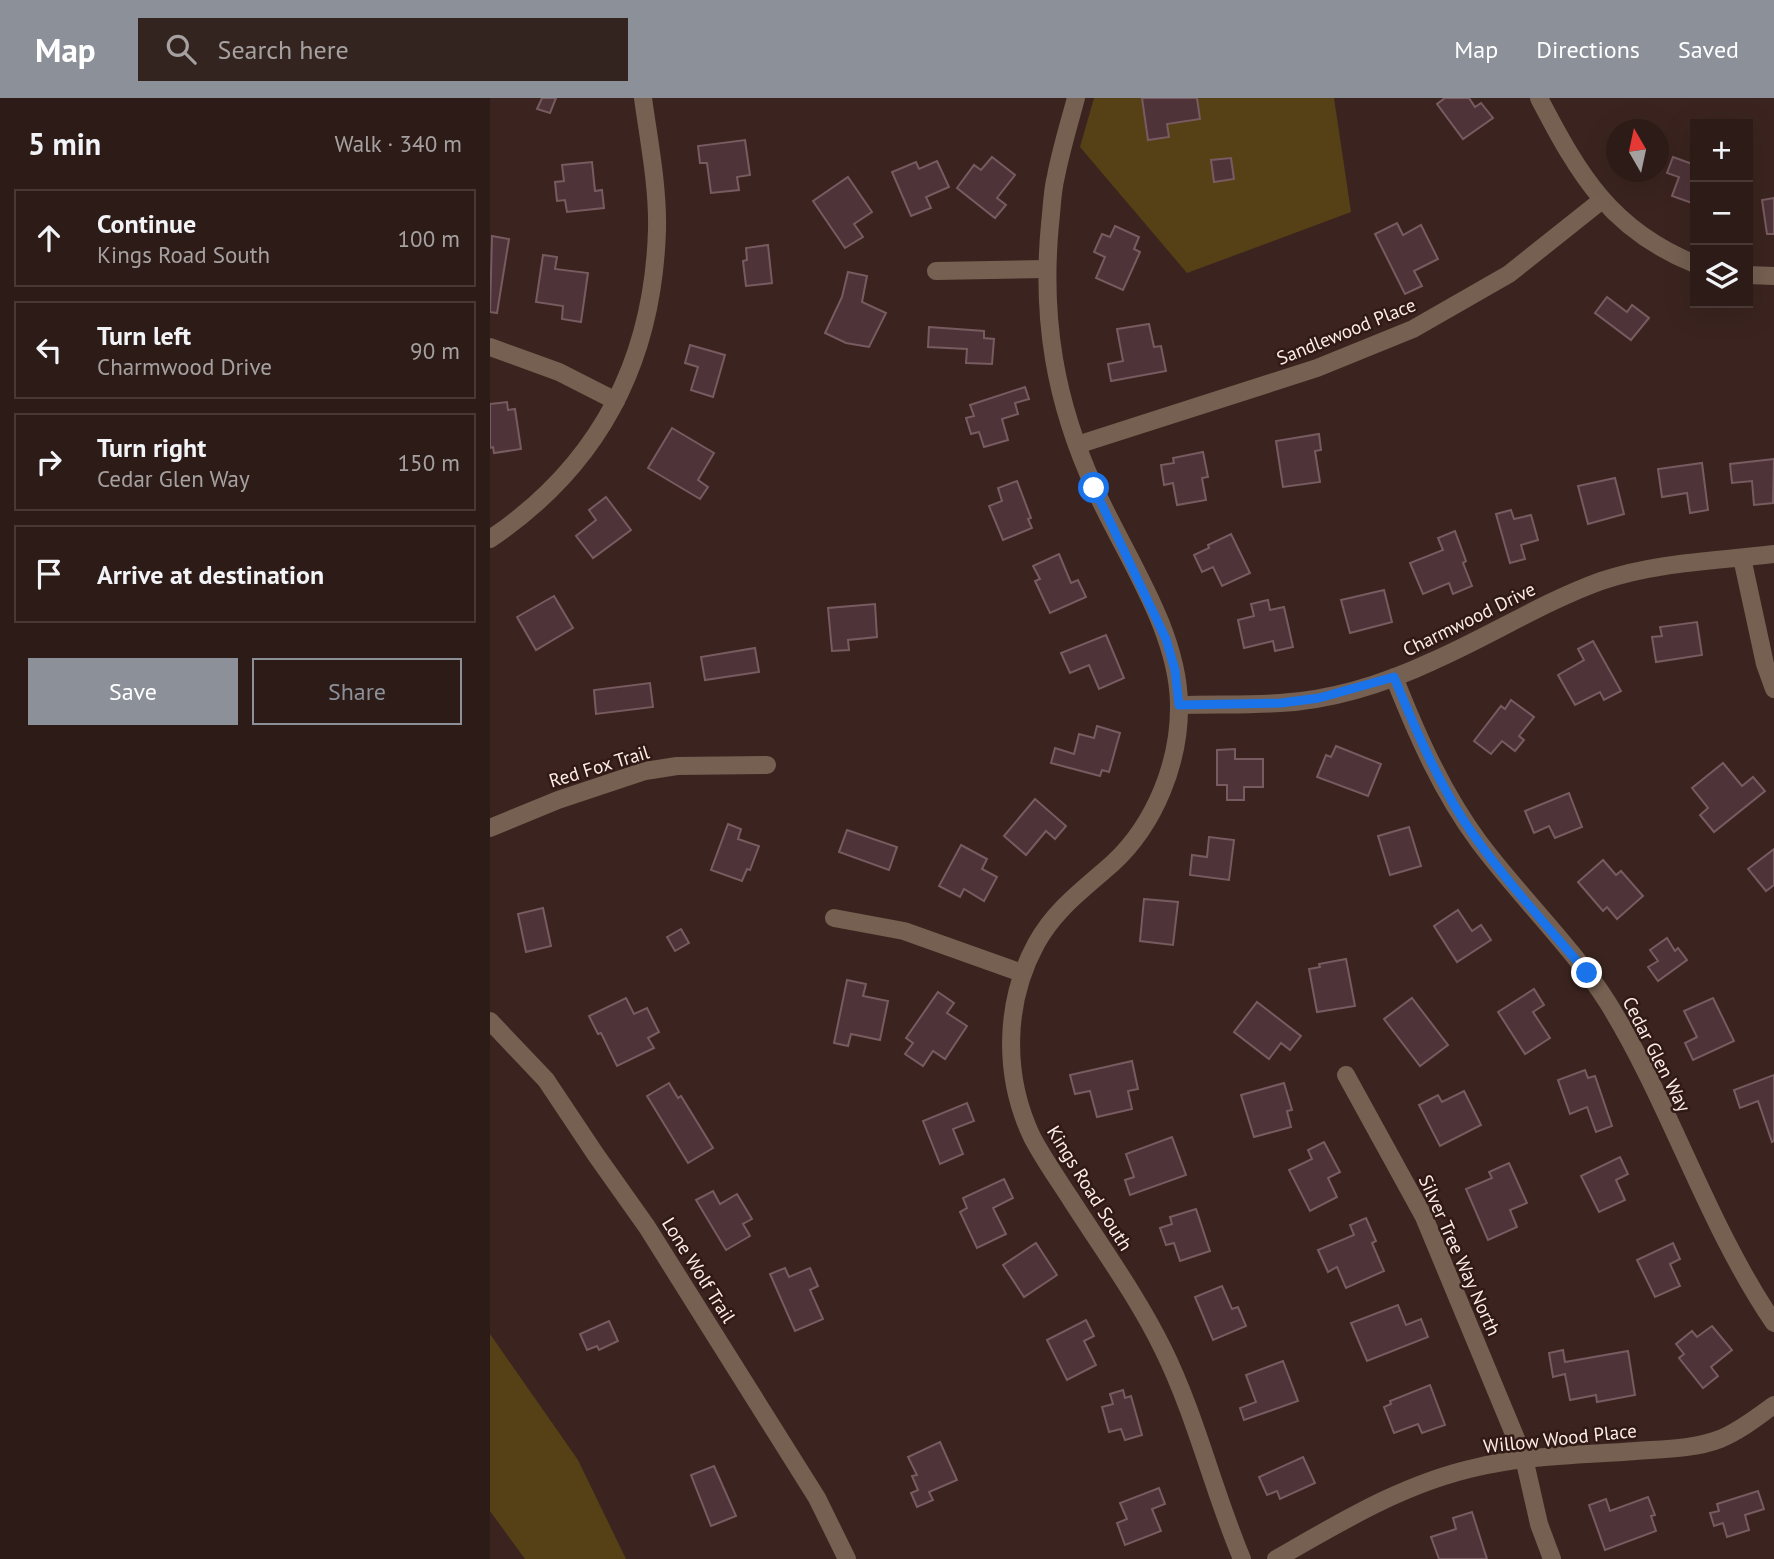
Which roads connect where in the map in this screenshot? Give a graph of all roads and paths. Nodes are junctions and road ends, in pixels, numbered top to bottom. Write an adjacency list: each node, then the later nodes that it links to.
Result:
1 (643, 98): 11 (street)
2 (1076, 98): 6 (street, Kings Road South)
3 (1539, 98): 4 (street)
4 (1602, 200): 5 (street); 12 (street, Sandlewood Place)
5 (1690, 262)
6 (1046, 269): 7 (street); 12 (street, Kings Road South)
7 (936, 271)
8 (1753, 275): 9 (street)
9 (1774, 276)
10 (490, 347): 11 (street)
11 (615, 401): 13 (street)
12 (1077, 445): 18 (street, Kings Road South)
13 (490, 539)
14 (1774, 554): 15 (street, Charmwood Drive)
15 (1742, 558): 16 (street, Charmwood Drive); 17 (street)
16 (1394, 677): 18 (street, Charmwood Drive); 25 (street, Cedar Glen Way)
17 (1774, 689)
18 (1179, 705): 22 (street, Kings Road South)
19 (767, 765): 20 (street, Red Fox Trail)
20 (490, 828)
21 (834, 918): 22 (street)
22 (1022, 973): 29 (street, Kings Road South)
23 (490, 1021): 28 (street, Lone Wolf Trail)
24 (1346, 1075): 27 (street, Silver Tree Way North)
25 (1774, 1323)
26 (1774, 1405): 27 (street, Willow Wood Place)
27 (1524, 1458): 30 (street, Willow Wood Place); 31 (street, Silver Tree Way North)
28 (847, 1559)
29 (1242, 1559)
30 (1276, 1559)
31 (1552, 1559)

